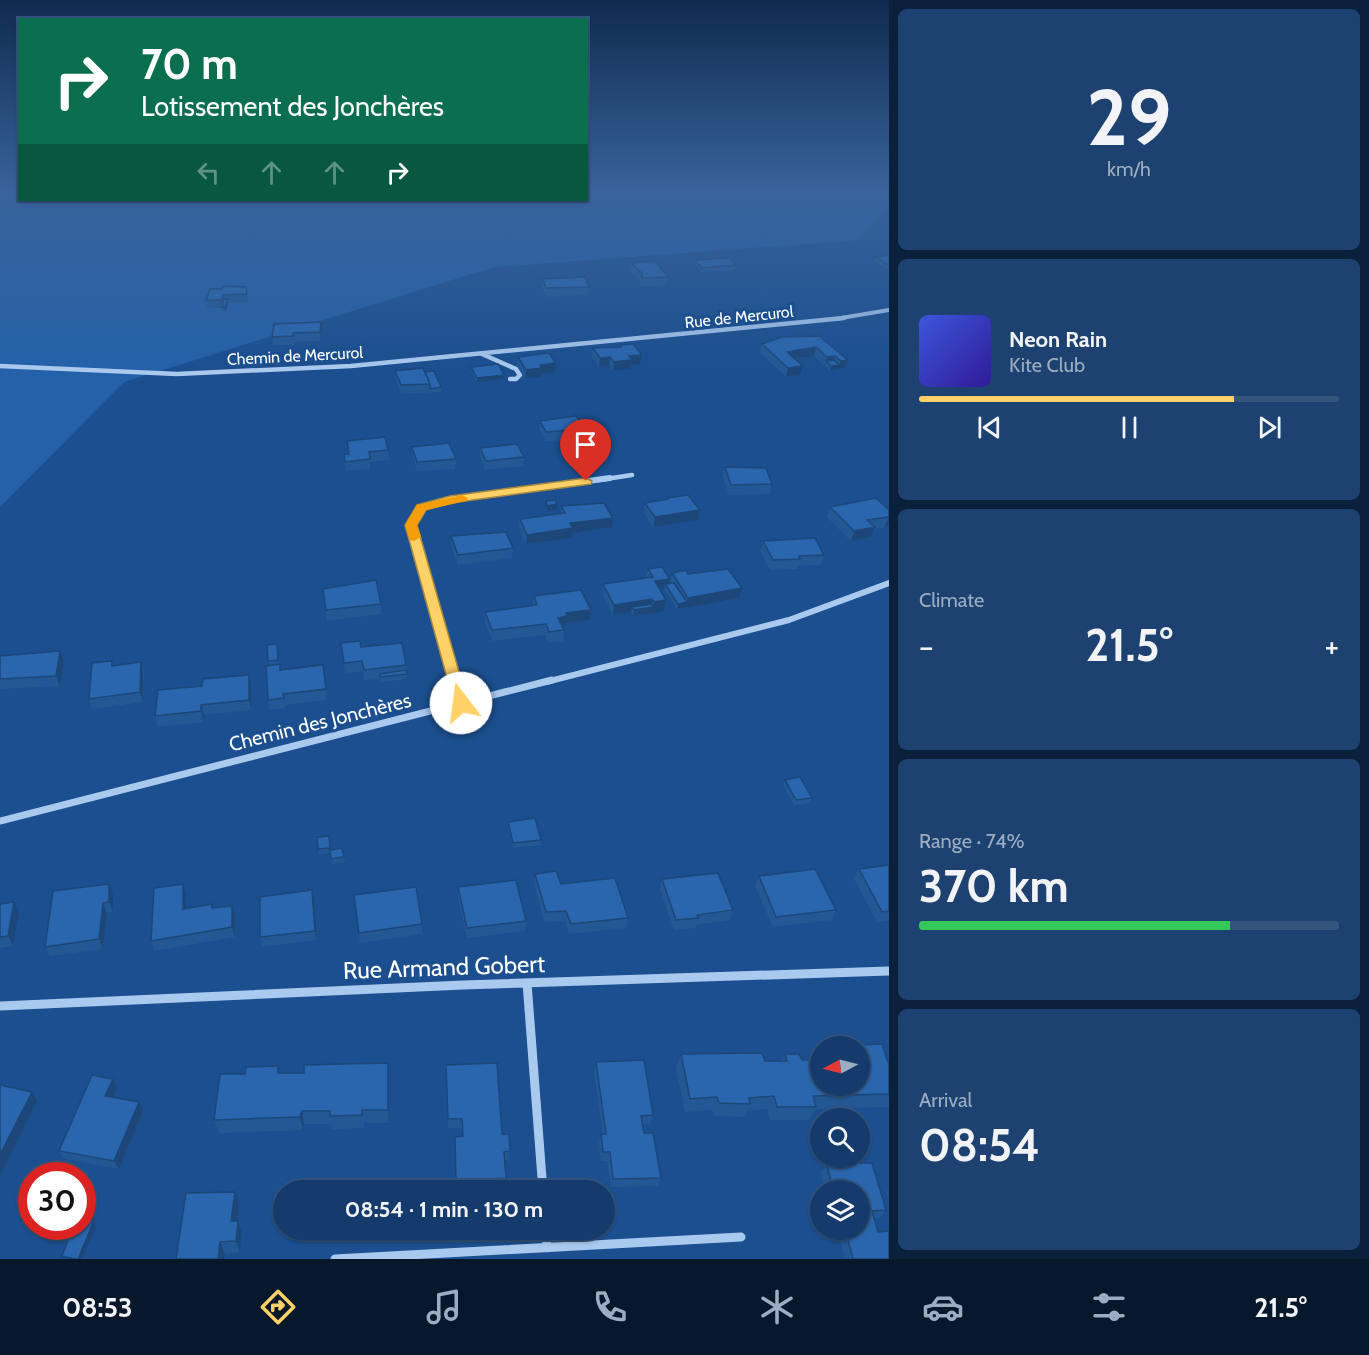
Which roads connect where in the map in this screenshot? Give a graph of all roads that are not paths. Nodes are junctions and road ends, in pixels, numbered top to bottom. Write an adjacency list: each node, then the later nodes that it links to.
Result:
1 (889, 310): 2 (street, Rue de Mercurol)
2 (590, 343): 3 (street, Chemin de Mercurol)
3 (481, 354): 4 (street, Chemin de Mercurol); 5 (street)
4 (0, 366)
5 (510, 379)
6 (632, 475): 8 (street)
7 (889, 583): 8 (street, Chemin des Jonchères)
8 (461, 703): 9 (street, Chemin des Jonchères)
9 (0, 821)
10 (889, 971): 11 (street, Rue Armand Gobert)
11 (527, 983): 12 (street, Rue Armand Gobert); 13 (street)
12 (0, 1006)
13 (542, 1180)
14 (741, 1237): 16 (street)
15 (547, 1240): 16 (street)
16 (547, 1248): 17 (street)
17 (335, 1259)

